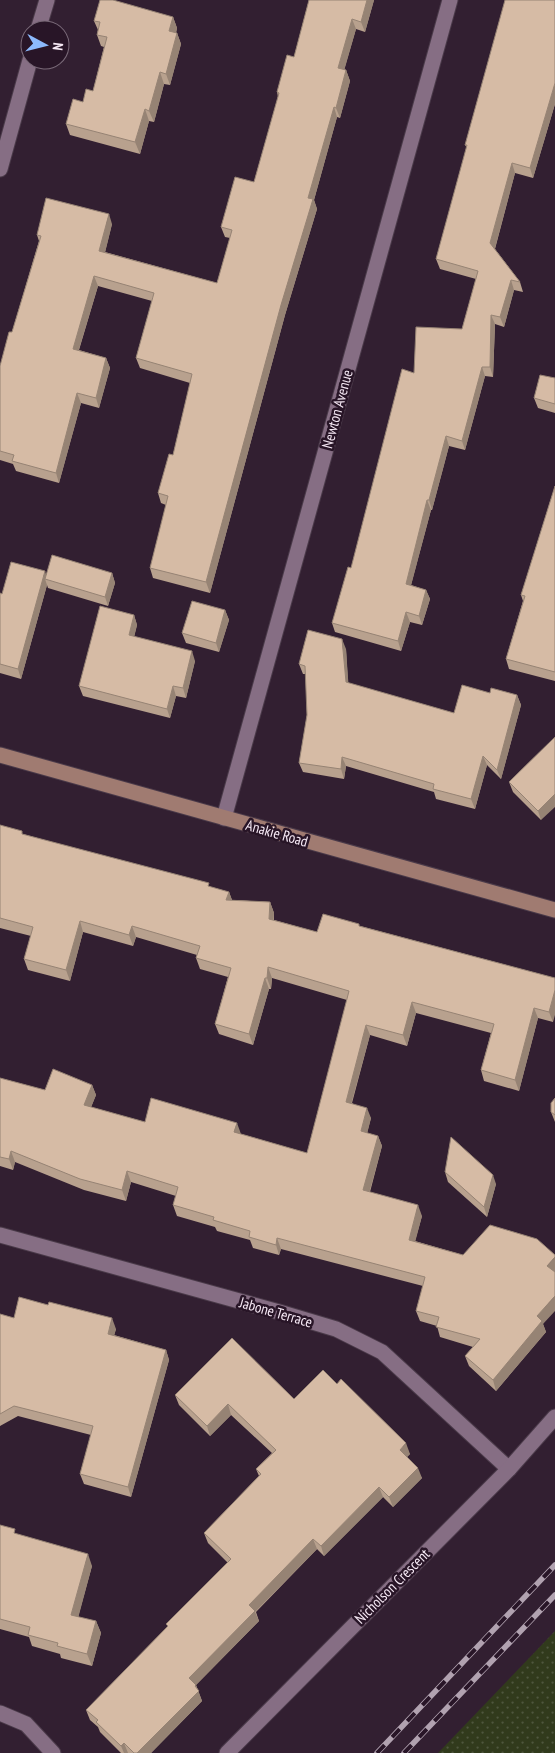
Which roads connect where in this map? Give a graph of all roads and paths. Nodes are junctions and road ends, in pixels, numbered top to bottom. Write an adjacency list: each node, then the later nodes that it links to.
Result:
1 (47, 0): 3 (street)
2 (450, 0): 7 (street, Newton Avenue)
3 (41, 20)
4 (27, 70): 5 (street)
5 (0, 169)
6 (0, 755): 7 (main road, Anakie Road)
7 (224, 818): 8 (main road, Anakie Road)
8 (555, 910)
9 (0, 1235): 11 (street, Jabone Terrace)
10 (555, 1416): 11 (street, Nicholson Crescent)
11 (509, 1469): 14 (street, Nicholson Crescent)
12 (0, 1712): 13 (street)
13 (53, 1753)
14 (227, 1753)

